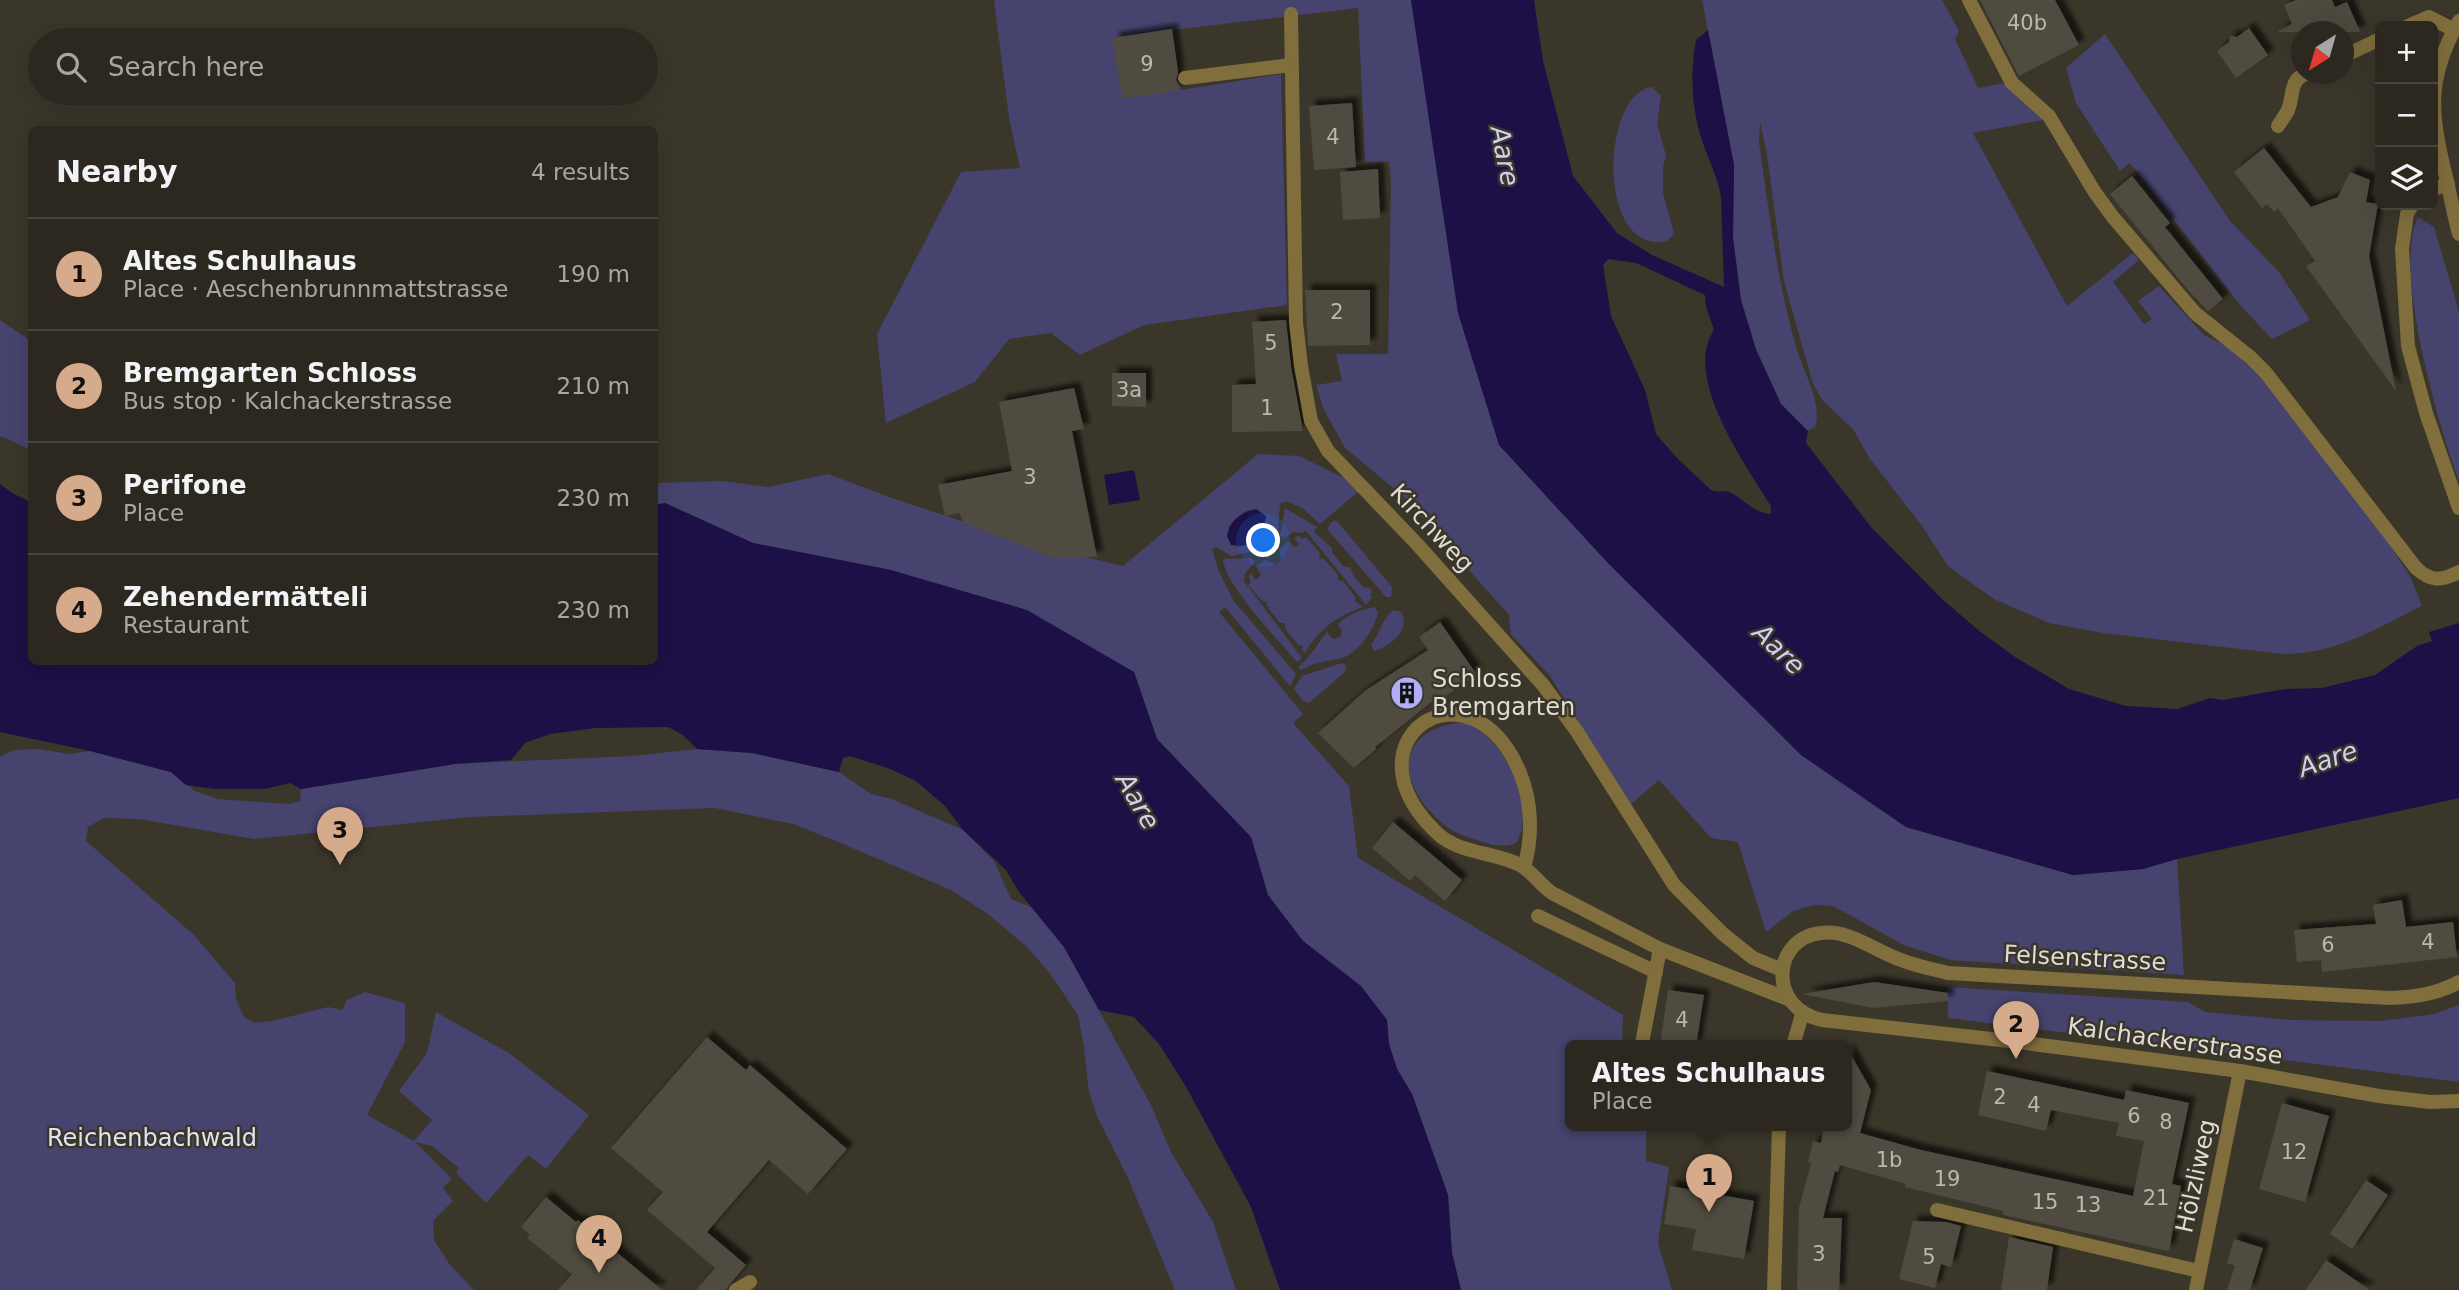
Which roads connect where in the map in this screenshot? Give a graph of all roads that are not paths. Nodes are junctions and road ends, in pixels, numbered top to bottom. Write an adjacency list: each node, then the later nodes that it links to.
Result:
1 (1969, 0): 16 (street)
2 (1291, 14): 7 (street, Kirchweg)
3 (2418, 21): 4 (street)
4 (2456, 25): 11 (street)
5 (2375, 41): 6 (street)
6 (2354, 51)
7 (1291, 65): 8 (street); 20 (street, Kirchweg)
8 (1185, 78)
9 (2293, 84): 10 (street)
10 (2278, 126)
11 (2448, 184): 12 (street); 14 (street)
12 (2438, 187)
13 (2409, 210): 15 (street)
14 (2458, 226)
15 (2459, 508)
16 (2459, 572)
17 (1524, 867): 17 (street); 19 (street)
18 (1538, 916): 21 (street)
19 (1660, 949): 21 (street); 23 (street)
20 (1782, 970): 22 (street, Felsenstrasse); 23 (street)
21 (1656, 972): 25 (street)
22 (2459, 982)
23 (1788, 999): 24 (street)
24 (1802, 1014): 26 (street); 27 (street, Kalchackerstrasse)
25 (1643, 1040)
26 (1795, 1040)
27 (2240, 1071): 28 (street, Kalchackerstrasse); 31 (street, Hölzliweg)
28 (2459, 1101)
29 (1779, 1131): 34 (street)
30 (1937, 1210): 31 (street)
31 (2199, 1271): 35 (street, Hölzliweg)
32 (750, 1282): 33 (street)
33 (736, 1290)
34 (1774, 1290)
35 (2196, 1290)

